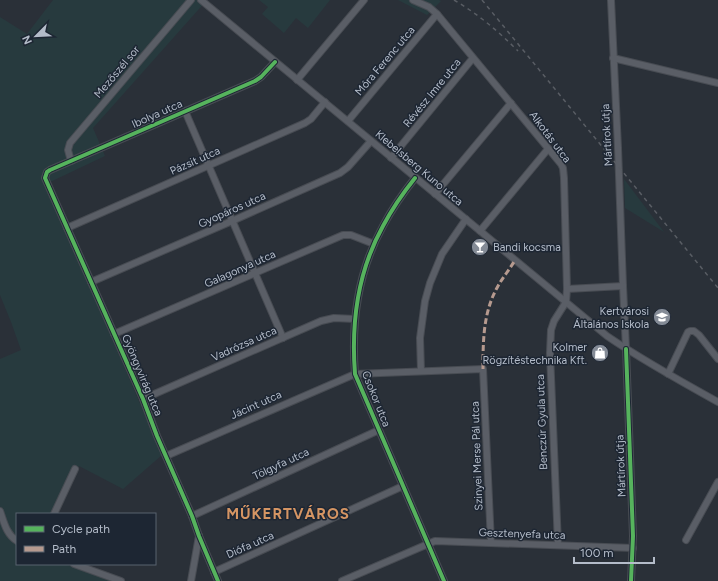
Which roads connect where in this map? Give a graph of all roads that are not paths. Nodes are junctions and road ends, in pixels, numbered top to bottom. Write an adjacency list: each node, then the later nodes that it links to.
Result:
1 (190, 0): 19 (street, Mezőszél sor)
2 (201, 0): 9 (street, Klebelsberg Kuno utca)
3 (364, 0): 10 (street)
4 (414, 0): 6 (street, Alkotás utca)
5 (611, 0): 8 (street, Mártírok útja)
6 (437, 14): 7 (street, Alkotás utca); 15 (street, Móra Ferenc utca)
7 (473, 58): 13 (street, Alkotás utca); 18 (street, Révész Imre utca)
8 (613, 58): 11 (street); 31 (street, Mártírok útja)
9 (275, 62): 10 (street, Klebelsberg Kuno utca); 14 (street, Ibolya utca)
10 (297, 80): 12 (street, Klebelsberg Kuno utca)
11 (718, 83)
12 (325, 102): 15 (street, Klebelsberg Kuno utca); 20 (street, Pázsit utca)
13 (510, 103): 17 (street, Alkotás utca); 23 (street)
14 (185, 111): 19 (street, Ibolya utca); 20 (street)
15 (348, 121): 16 (street, Klebelsberg Kuno utca)
16 (371, 141): 18 (street, Klebelsberg Kuno utca); 25 (street, Gyopáros utca)
17 (548, 149): 27 (street); 32 (street, Alkotás utca)
18 (391, 158): 22 (street, Klebelsberg Kuno utca)
19 (71, 161): 21 (street, Ibolya utca)
20 (209, 166): 25 (street); 26 (street, Pázsit utca)
21 (45, 178): 26 (street, Gyöngyvirág utca)
22 (415, 178): 23 (street, Klebelsberg Kuno utca); 28 (street, Csokor utca)
23 (435, 194): 24 (street, Klebelsberg Kuno utca)
24 (466, 220): 27 (street, Klebelsberg Kuno utca); 39 (street)
25 (232, 221): 29 (street); 30 (street, Gyopáros utca)
26 (67, 228): 30 (street, Gyöngyvirág utca)
27 (480, 231): 33 (street, Klebelsberg Kuno utca)
28 (374, 244): 29 (street, Galagonya utca); 34 (street, Csokor utca)
29 (255, 273): 35 (street, Galagonya utca); 36 (street)
30 (91, 282): 35 (street, Gyöngyvirág utca)
31 (623, 286): 32 (street); 37 (street, Mártírok útja)
32 (567, 289): 33 (street, Alkotás utca)
33 (566, 302): 37 (street, Klebelsberg Kuno utca); 57 (street, Benczúr Gyula utca)
34 (355, 319): 36 (street, Vadrózsa utca); 40 (street, Csokor utca)
35 (114, 334): 42 (street, Gyöngyvirág utca)
36 (283, 338): 42 (street, Vadrózsa utca)
37 (626, 349): 41 (street, Klebelsberg Kuno utca); 58 (street, Mártírok útja)
38 (718, 359): 41 (street)
39 (421, 371): 40 (street); 55 (street, Szinyei Merse Pál utca)
40 (355, 374): 44 (street, Csokor utca); 45 (street, Jácint utca)
41 (668, 374): 43 (street, Klebelsberg Kuno utca)
42 (143, 399): 45 (street, Gyöngyvirág utca)
43 (718, 402)
44 (379, 430): 48 (street, Csokor utca); 51 (street, Tölgyfa utca)
45 (166, 456): 51 (street, Gyöngyvirág utca)
46 (75, 469): 50 (street)
47 (718, 482): 54 (street)
48 (403, 486): 56 (street, Csokor utca); 60 (street, Diófa utca)
49 (0, 511): 53 (street)
50 (54, 513)
51 (192, 516): 52 (street, Gyöngyvirág utca)
52 (199, 536): 60 (street, Gyöngyvirág utca); 62 (street)
53 (16, 540)
54 (686, 540)
55 (491, 543): 56 (street, Gesztenyefa utca); 57 (street, Gesztenyefa utca)
56 (428, 544): 64 (street); 65 (street, Csokor utca)
57 (558, 545): 58 (street, Gesztenyefa utca)
58 (632, 548): 66 (street, Mártírok útja)
59 (77, 565): 61 (street)
60 (214, 572): 63 (street, Gyöngyvirág utca)
61 (121, 581)
62 (190, 581)
63 (218, 581)
64 (342, 581)
65 (444, 581)
66 (632, 581)

